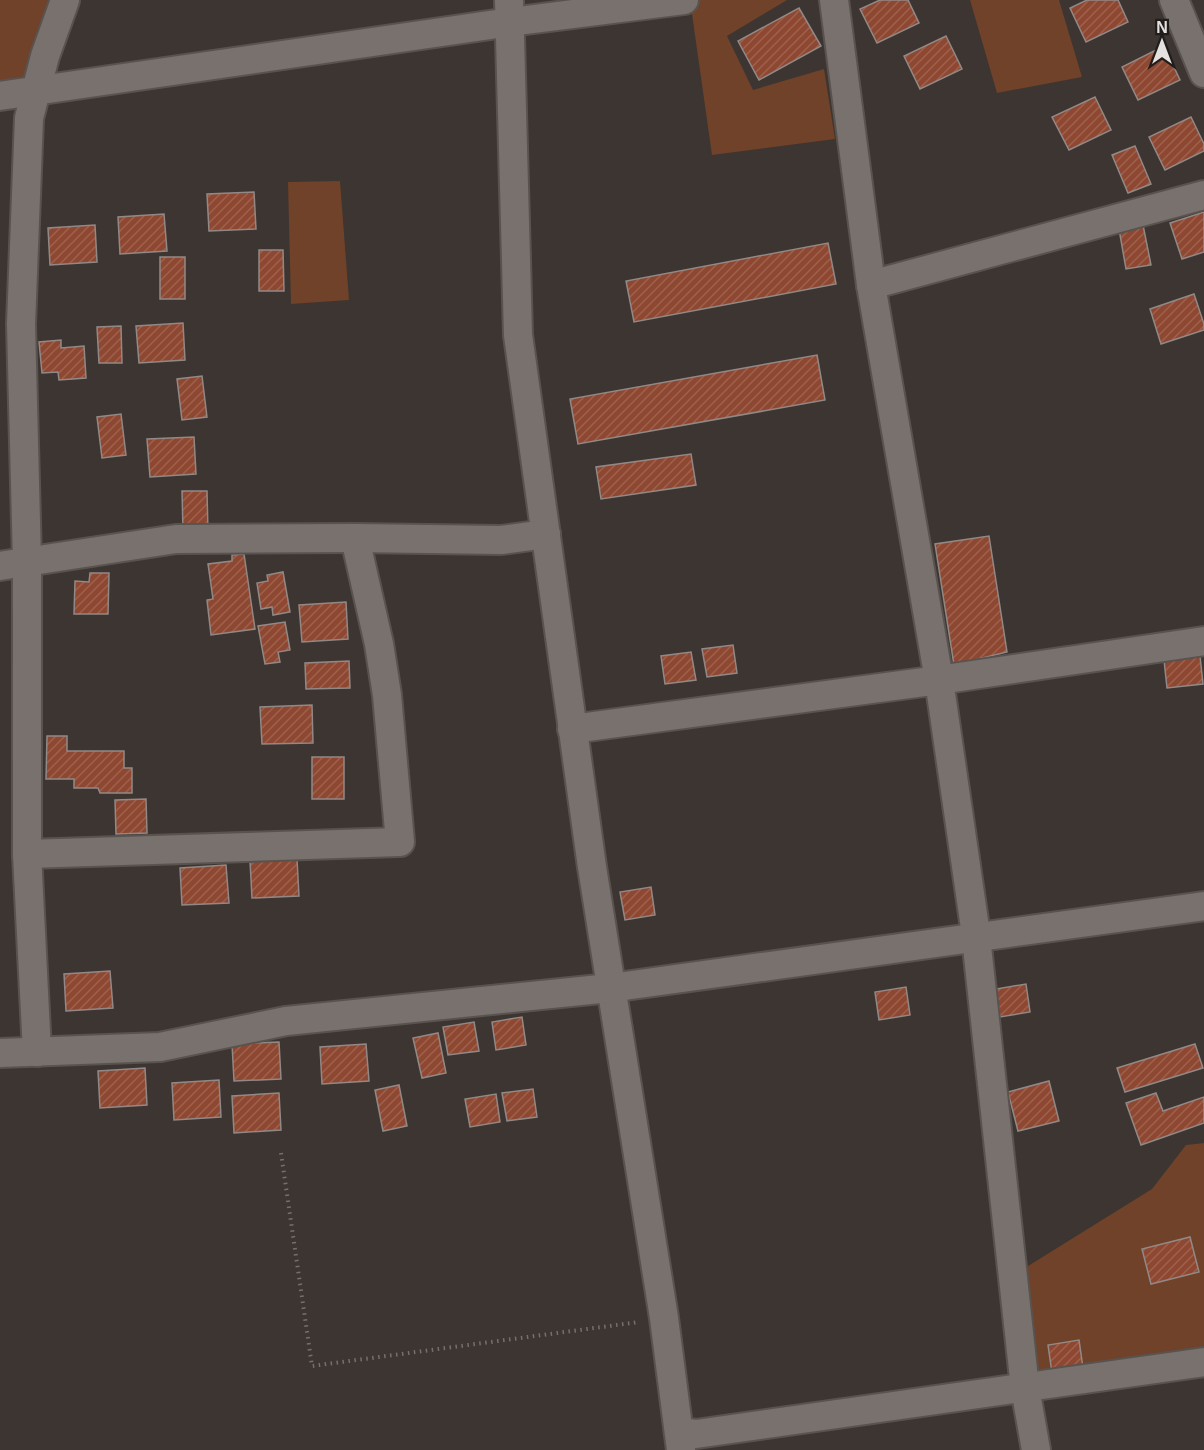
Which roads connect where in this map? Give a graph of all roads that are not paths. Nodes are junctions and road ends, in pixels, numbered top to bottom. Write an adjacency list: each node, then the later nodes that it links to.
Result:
1 (65, 0): 7 (street)
2 (684, 0): 5 (street)
3 (834, 0): 10 (street)
4 (1174, 0): 6 (street)
5 (510, 11): 7 (street); 11 (street)
6 (1204, 73)
7 (36, 89): 8 (street); 13 (street)
8 (0, 96)
9 (1204, 195): 10 (street)
10 (871, 285): 15 (street)
11 (546, 534): 12 (street); 16 (street)
12 (355, 538): 13 (street); 17 (street)
13 (14, 564): 17 (street)
14 (1204, 641): 15 (street)
15 (939, 680): 16 (street); 19 (street)
16 (572, 729): 20 (street)
17 (27, 854): 21 (street)
18 (1204, 906): 19 (street)
19 (975, 937): 20 (street); 24 (street)
20 (610, 988): 21 (street); 25 (street)
21 (37, 1052): 22 (street)
22 (0, 1053)
23 (1204, 1362): 24 (street)
24 (1025, 1388): 25 (street); 26 (street)
25 (680, 1441)
26 (1036, 1450)

